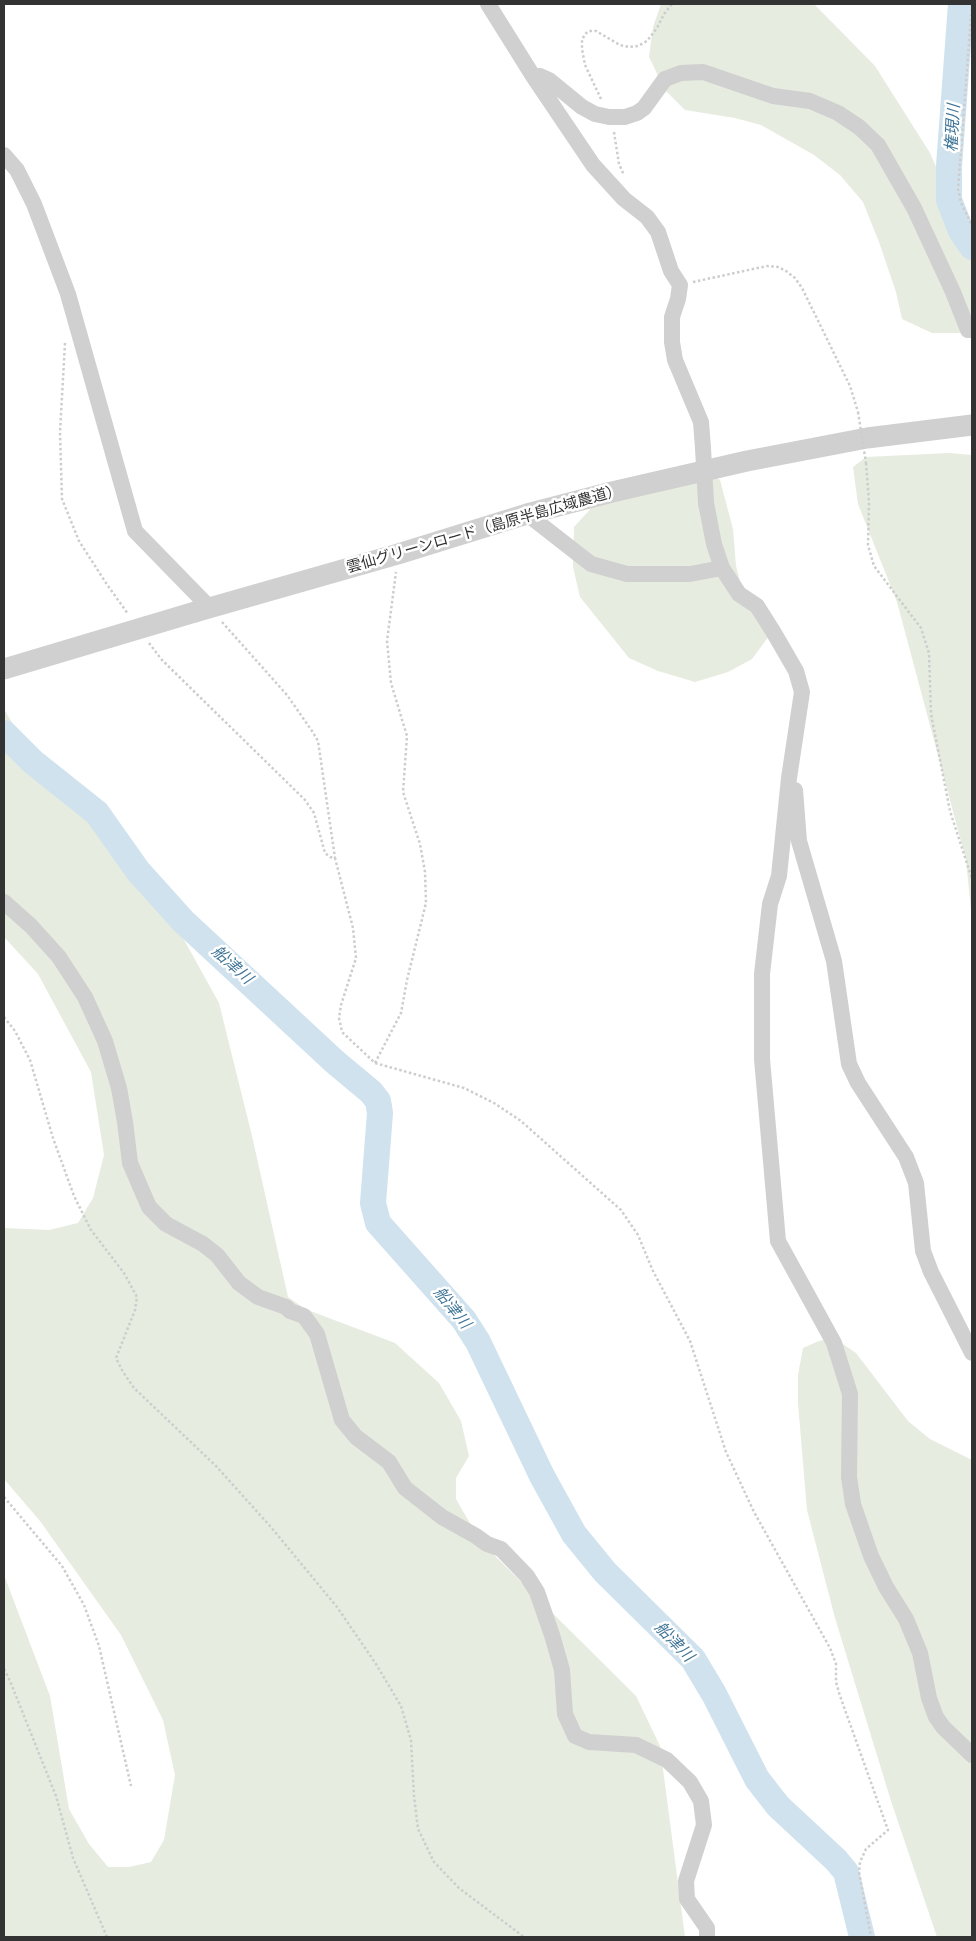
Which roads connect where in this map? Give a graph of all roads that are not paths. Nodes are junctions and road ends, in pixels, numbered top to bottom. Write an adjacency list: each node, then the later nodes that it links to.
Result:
1 (488, 4): 2 (street)
2 (533, 76): 4 (street); 7 (street, bridge)
3 (4, 155): 8 (street)
4 (972, 330)
5 (972, 425): 6 (street, 雲仙グリーンロード（島原半島広域農道）)
6 (528, 514): 7 (street); 8 (street, 雲仙グリーンロード（島原半島広域農道）)
7 (722, 568): 10 (street)
8 (203, 610): 9 (street, 雲仙グリーンロード（島原半島広域農道）, bridge)
9 (4, 669)
10 (789, 778): 12 (street); 13 (street)
11 (4, 902): 14 (street)
12 (972, 1353)
13 (972, 1755)
14 (707, 1937)

